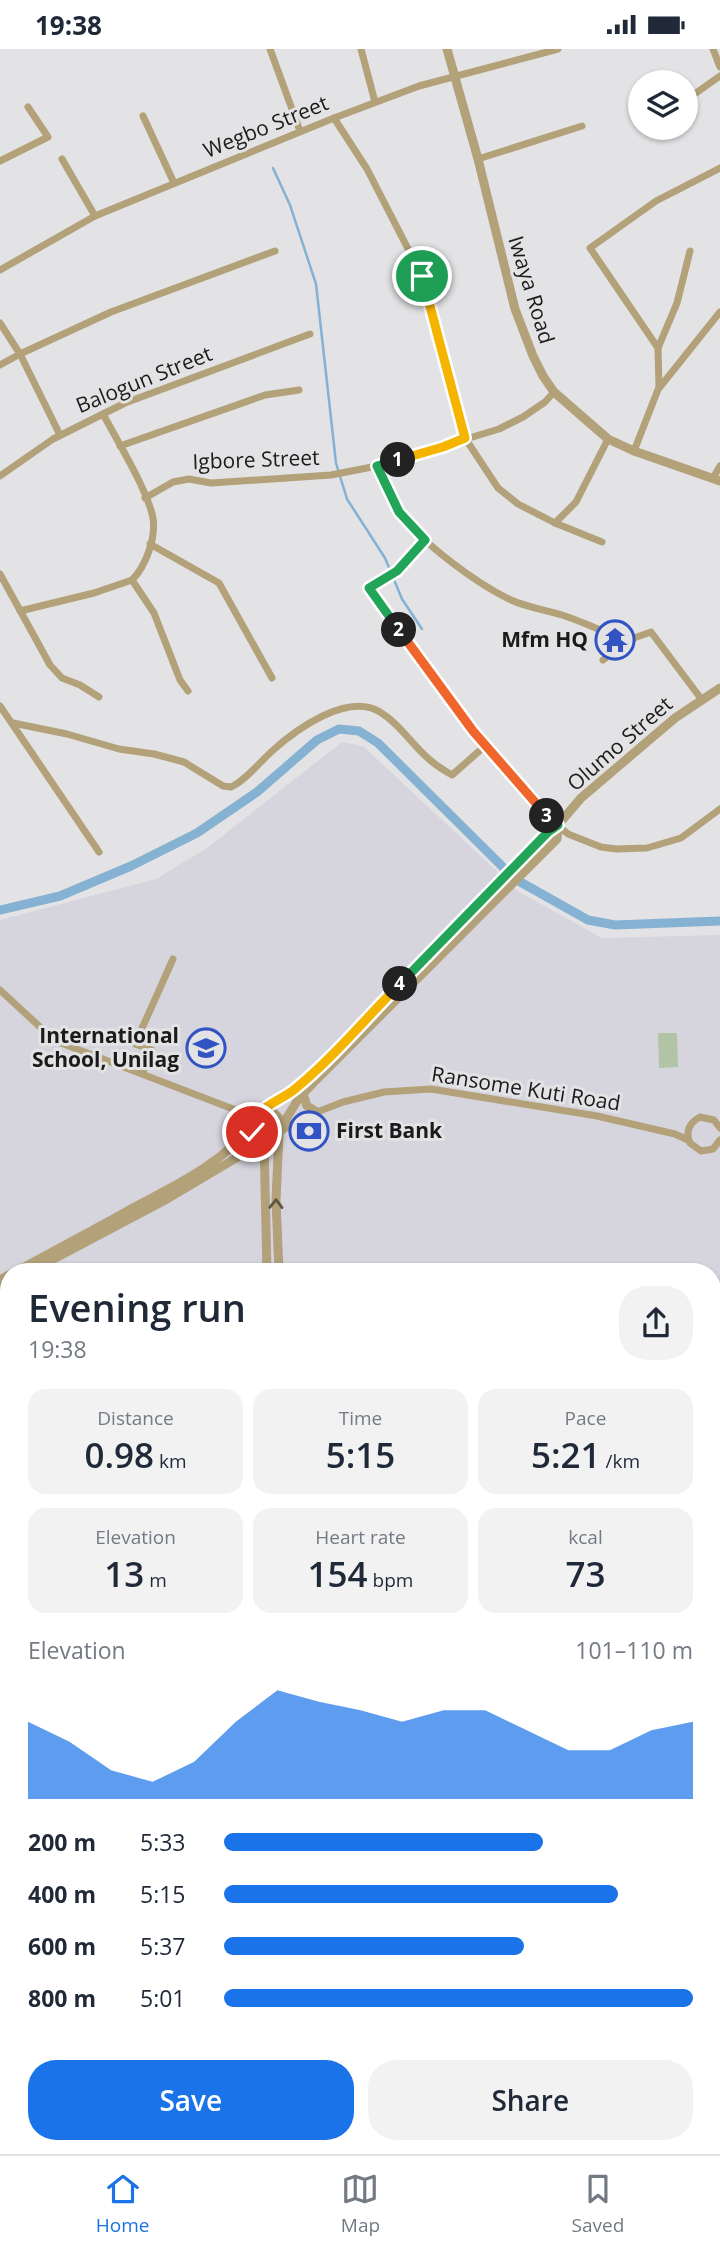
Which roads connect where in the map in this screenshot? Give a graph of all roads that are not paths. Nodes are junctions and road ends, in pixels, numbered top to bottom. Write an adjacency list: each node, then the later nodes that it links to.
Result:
1 (270, 49): 15 (street)
2 (362, 49): 10 (street)
3 (447, 49): 8 (street, Iwaya Road)
4 (558, 49): 8 (street, Wegbo Street)
5 (713, 49): 6 (street)
6 (720, 67)
7 (720, 76): 9 (street)
8 (454, 77): 10 (street, Wegbo Street); 17 (street, Iwaya Road)
9 (698, 92)
10 (375, 102): 13 (street, Wegbo Street)
11 (28, 107): 18 (street)
12 (143, 116): 20 (street)
13 (334, 118): 15 (street, Wegbo Street); 36 (street)
14 (582, 126): 17 (street)
15 (300, 131): 20 (street, Wegbo Street)
16 (62, 159): 21 (street)
17 (478, 159): 33 (street, Iwaya Road)
18 (0, 161)
19 (720, 168): 28 (street)
20 (174, 183): 21 (street, Wegbo Street)
21 (95, 216): 24 (street, Wegbo Street)
22 (275, 251): 29 (street)
23 (690, 251): 28 (street)
24 (0, 270)
25 (720, 312): 31 (street)
26 (0, 323): 29 (street)
27 (310, 334): 34 (street, Balogun Street)
28 (658, 348): 31 (street)
29 (20, 354): 30 (street); 35 (street)
30 (0, 365)
31 (659, 387): 39 (street)
32 (299, 390): 38 (street)
33 (554, 392): 36 (street, Igbore Street); 37 (street, Iwaya Road)
34 (103, 414): 35 (street, Balogun Street); 38 (street)
35 (61, 435): 42 (street, Balogun Street)
36 (465, 438): 40 (street, Igbore Street); 45 (street)
37 (608, 439): 39 (street, Iwaya Road); 45 (street)
38 (120, 446): 44 (street)
39 (634, 451): 43 (street, Iwaya Road)
40 (377, 466): 44 (street, Igbore Street); 46 (street)
41 (720, 466): 43 (street)
42 (0, 476)
43 (716, 479)
44 (145, 498): 48 (street)
45 (555, 523): 47 (street)
46 (425, 540): 52 (street); 61 (street)
47 (602, 542)
48 (150, 544): 50 (street); 54 (street)
49 (0, 574): 51 (street)
50 (132, 580): 51 (street); 56 (street)
51 (20, 611): 57 (street)
52 (628, 640): 53 (street); 58 (street)
53 (603, 660)
54 (272, 678)
55 (720, 688): 58 (street, Olumo Street)
56 (188, 691)
57 (99, 697)
58 (702, 700): 63 (street, Olumo Street)
59 (0, 706): 60 (street)
60 (13, 723): 61 (street); 64 (street)
61 (485, 745): 63 (street)
62 (720, 809): 63 (street)
63 (558, 825): 68 (street); 70 (street, Olumo Street)
64 (99, 852)
65 (173, 959): 67 (street)
66 (0, 991): 67 (street)
67 (142, 1074): 70 (street)
68 (303, 1094): 69 (street); 72 (street)
69 (315, 1111): 72 (street, Ransome Kuti Road); 73 (street, Ransome Kuti Road)
70 (255, 1118): 72 (street); 75 (street); 76 (street, Olumo Street)
71 (720, 1128): 73 (street)
72 (280, 1131): 75 (street); 79 (street, one-way to 72)
73 (688, 1140): 74 (street, Ransome Kuti Road)
74 (720, 1140)
75 (263, 1141): 77 (street); 78 (street)
76 (32, 1263)
77 (46, 1263)
78 (267, 1263)
79 (278, 1263)

